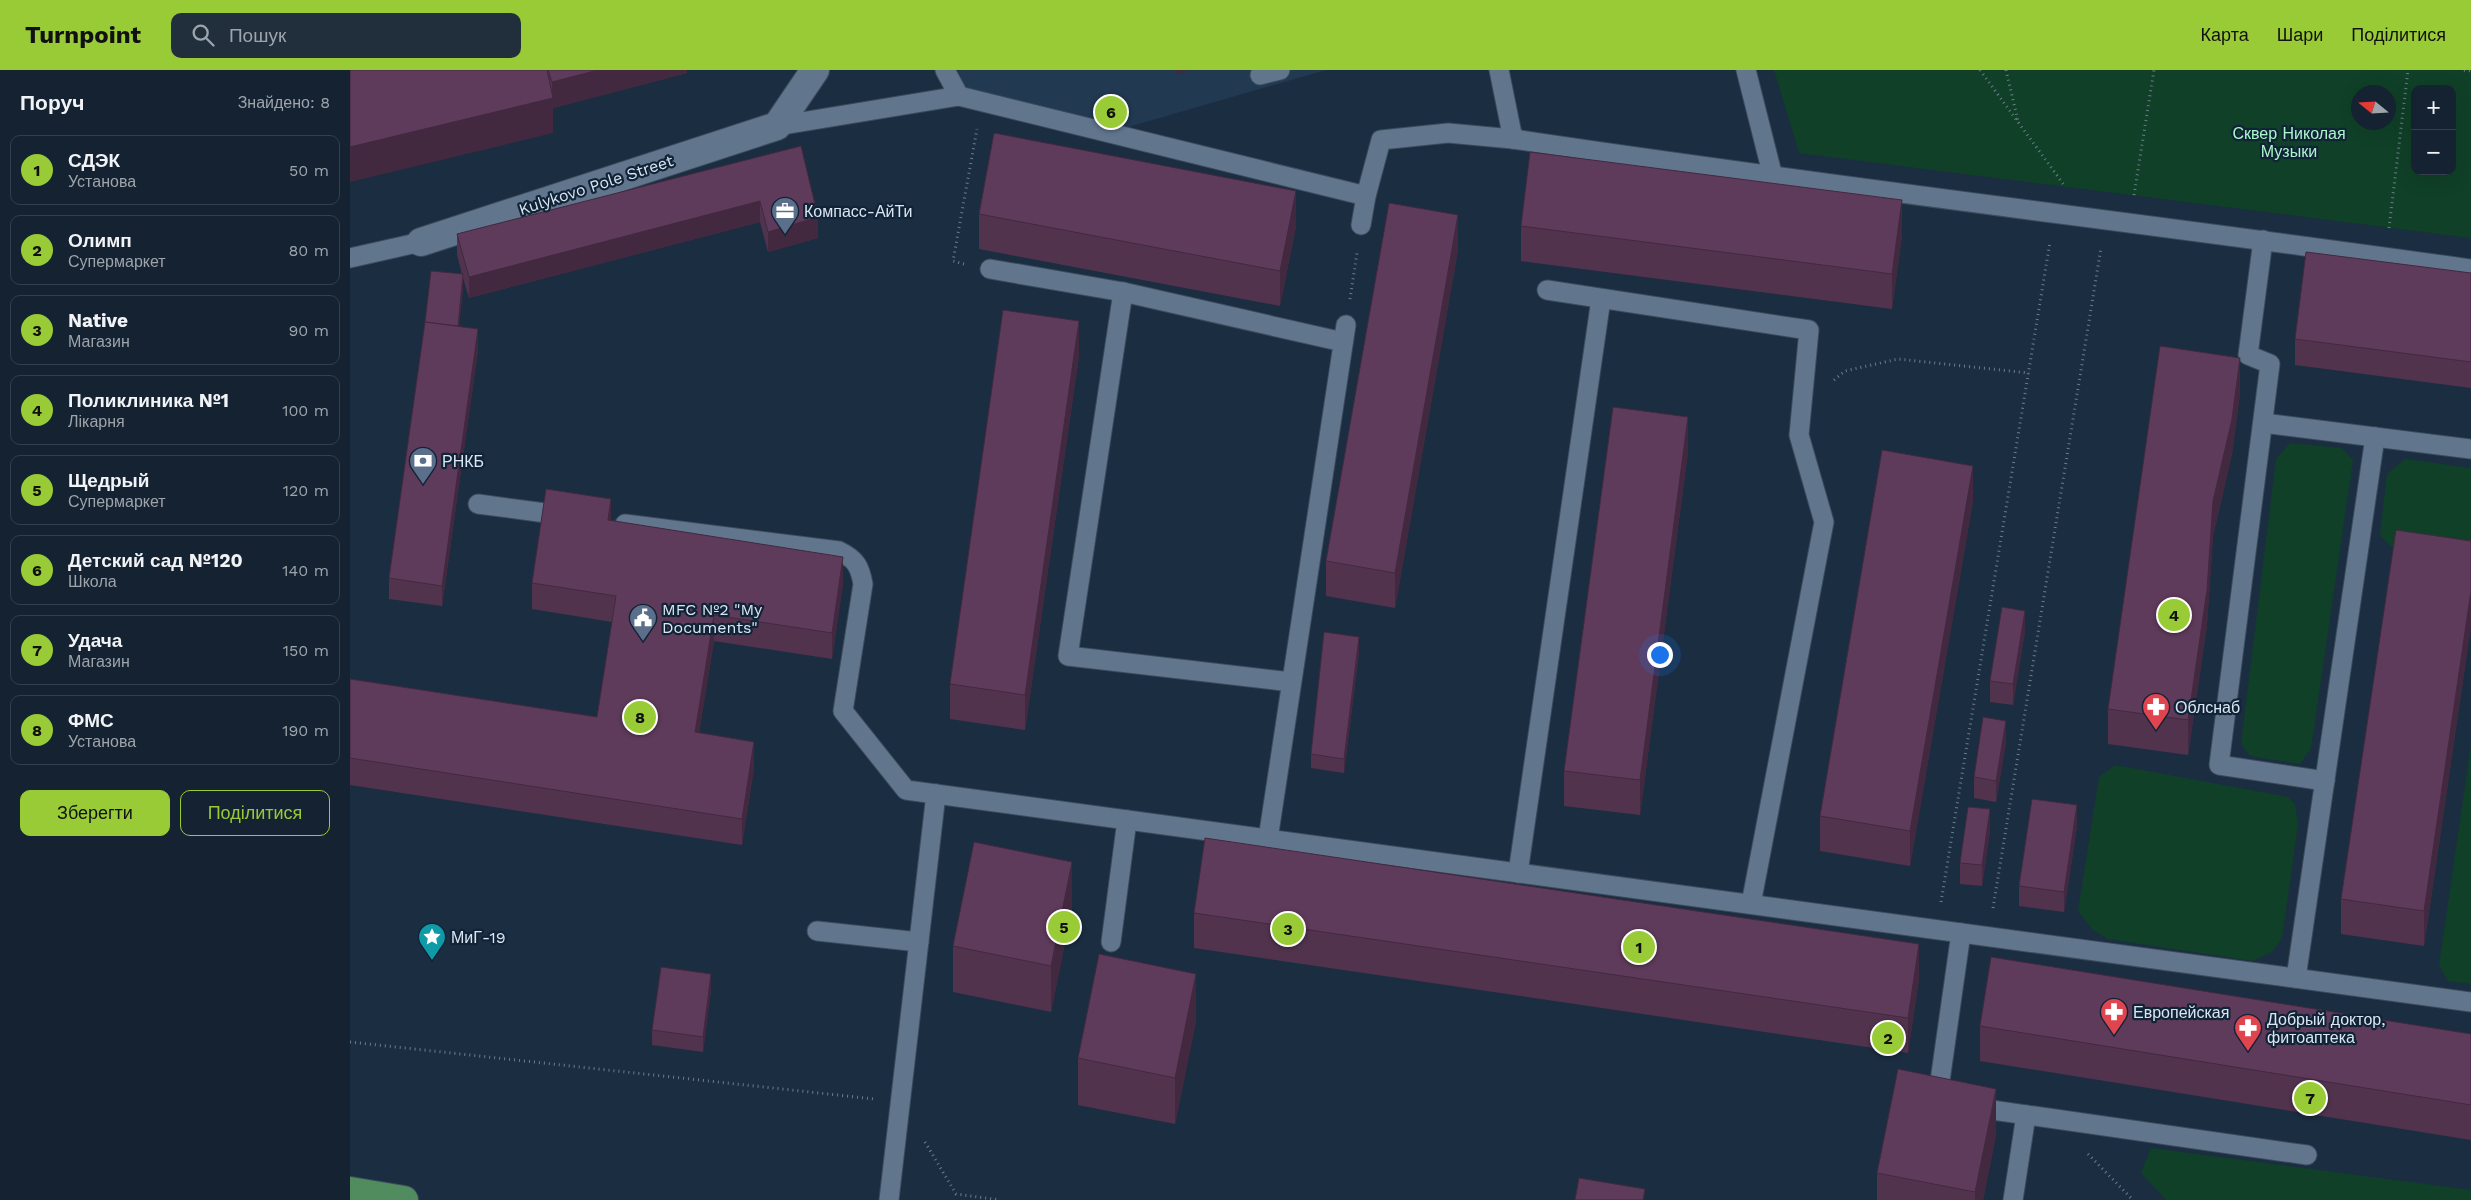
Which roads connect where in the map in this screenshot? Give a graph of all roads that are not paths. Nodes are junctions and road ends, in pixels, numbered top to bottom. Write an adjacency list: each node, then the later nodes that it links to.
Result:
1 (815, 70): 8 (street)
2 (945, 70): 7 (lane)
3 (1280, 70): 6 (lane)
4 (1746, 70): 10 (lane)
5 (1504, 71): 9 (lane)
6 (1260, 75)
7 (959, 96): 8 (lane); 11 (lane)
8 (777, 126): 14 (street, Kulykovo Pole Street)
9 (1513, 139): 10 (lane); 11 (lane)
10 (1773, 177): 13 (lane)
11 (1366, 196): 12 (lane)
12 (1361, 225)
13 (2263, 240): 17 (lane); 21 (lane)
14 (421, 242): 15 (lane, Kulykovo Pole Street)
15 (350, 258)
16 (990, 269): 19 (lane)
17 (2471, 269)
18 (1547, 290): 20 (lane)
19 (1122, 292): 27 (lane); 27 (lane)
20 (1601, 299): 32 (lane); 33 (lane)
21 (2263, 423): 22 (lane); 28 (lane)
22 (2375, 437): 23 (lane); 28 (lane)
23 (2471, 450)
24 (478, 504): 25 (lane)
25 (586, 518)
26 (605, 521): 29 (lane)
27 (1291, 682): 31 (lane)
28 (2325, 781): 38 (lane)
29 (936, 794): 30 (lane); 36 (lane)
30 (1127, 820): 31 (lane); 37 (lane)
31 (1268, 839): 32 (lane)
32 (1518, 873): 33 (lane)
33 (1751, 904): 35 (lane)
34 (817, 931): 36 (lane)
35 (1961, 933): 38 (lane); 40 (lane)
36 (918, 942): 44 (lane)
37 (1111, 942)
38 (2296, 978): 39 (lane)
39 (2471, 1002)
40 (2026, 1115): 41 (lane); 45 (lane)
41 (2307, 1155)
42 (350, 1192): 43 (main road)
43 (404, 1200)
44 (890, 1200)
45 (2013, 1200)

